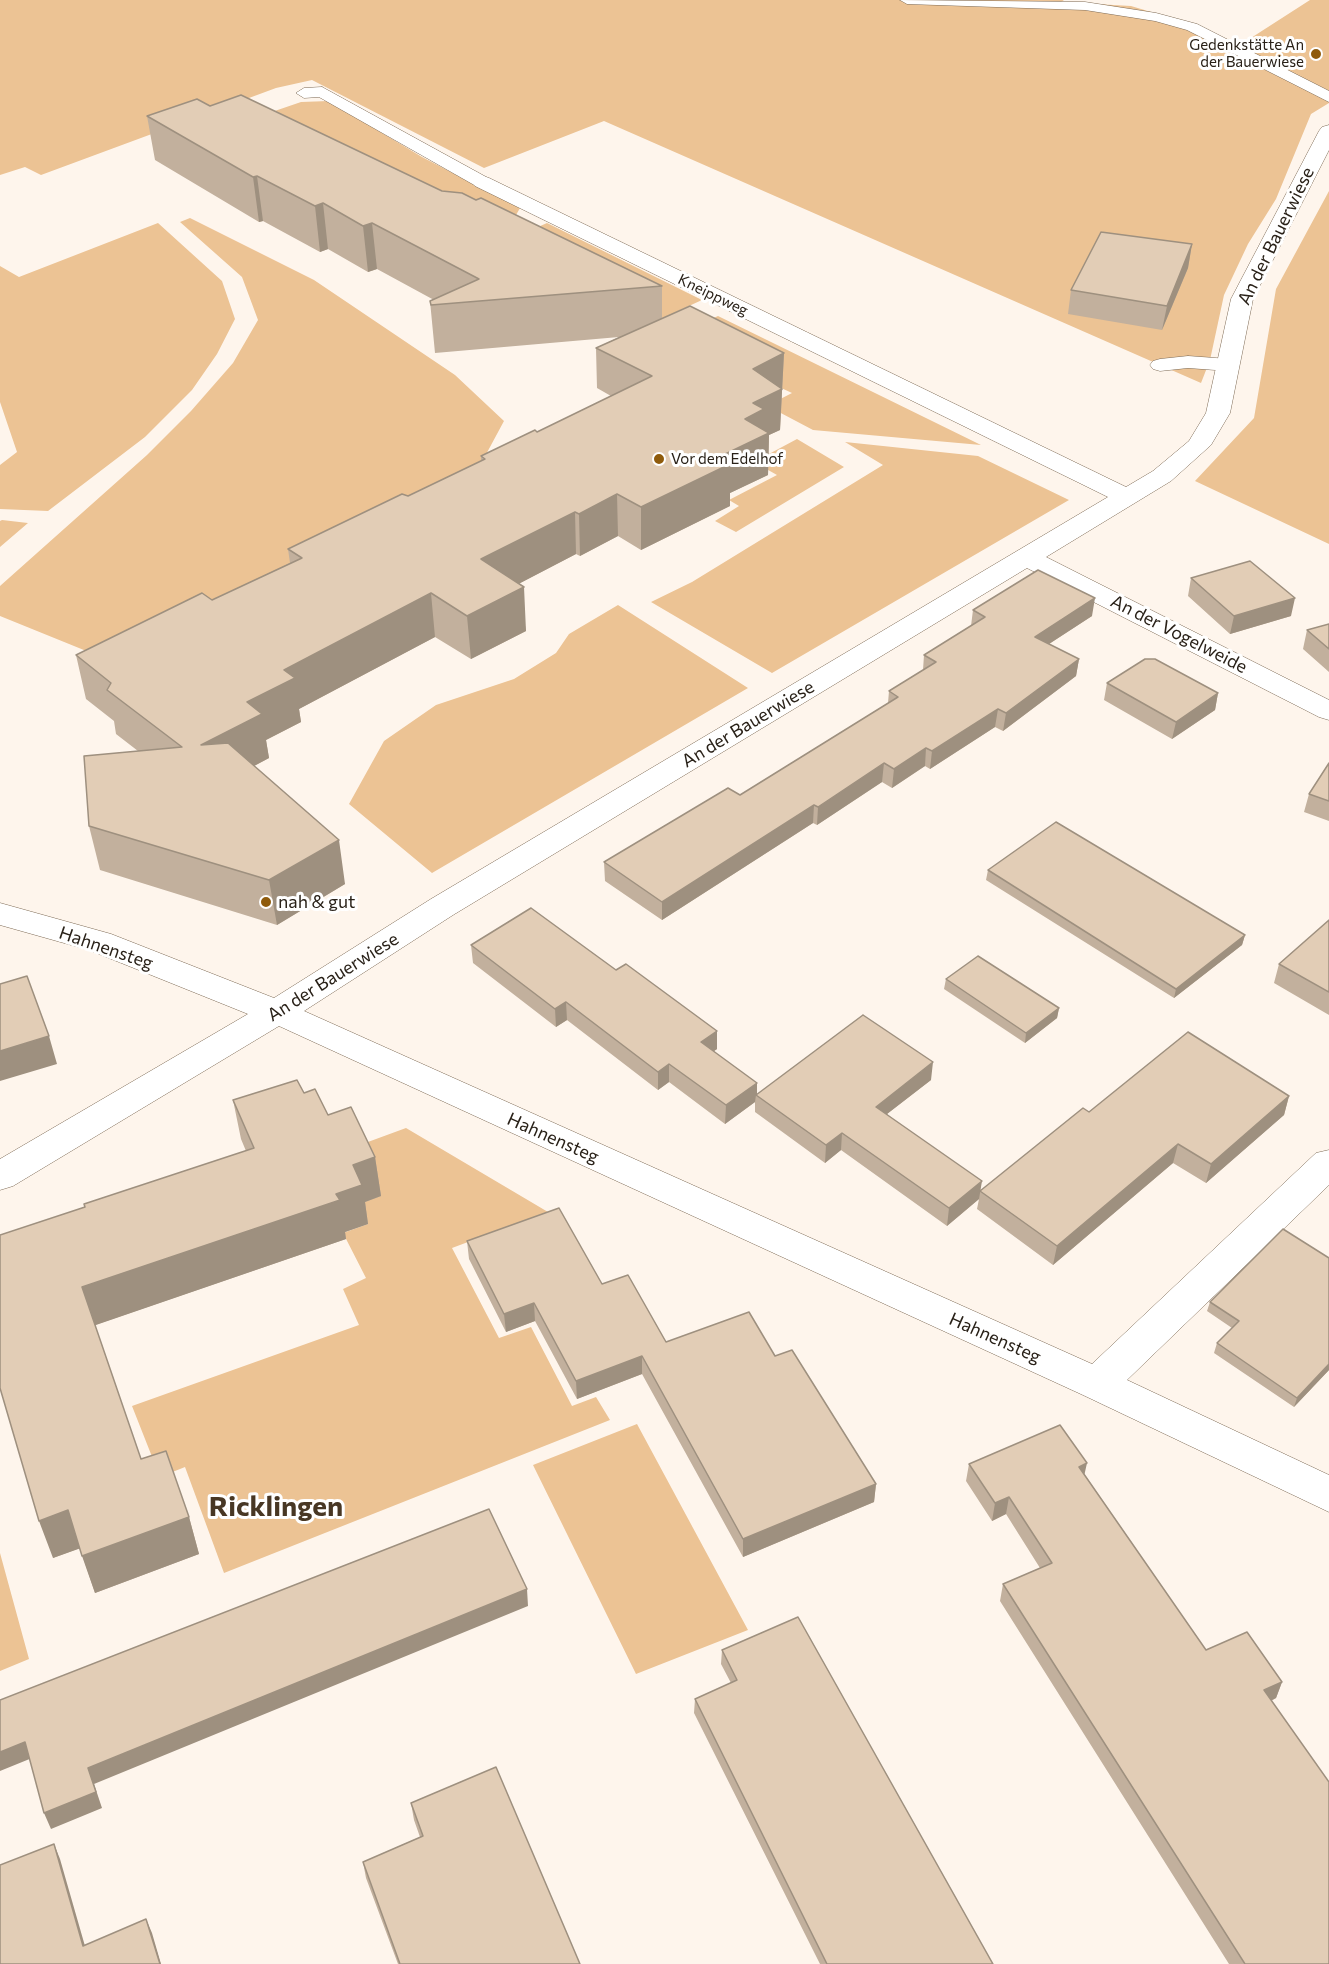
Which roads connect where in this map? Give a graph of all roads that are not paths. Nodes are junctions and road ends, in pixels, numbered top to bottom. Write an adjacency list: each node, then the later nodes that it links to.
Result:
1 (907, 0): 3 (lane)
2 (304, 93): 5 (lane, Kneippweg)
3 (1329, 97)
4 (1329, 131): 7 (street, An der Bauerwiese)
5 (482, 182): 8 (street, Kneippweg)
6 (1160, 365): 7 (lane)
7 (1229, 365): 8 (street, An der Bauerwiese)
8 (1126, 497): 9 (street, An der Bauerwiese)
9 (1028, 558): 10 (street, An der Vogelweide); 12 (street, An der Bauerwiese)
10 (1329, 711)
11 (0, 915): 12 (street, Hahnensteg)
12 (277, 1012): 14 (street, An der Bauerwiese); 15 (street, Hahnensteg)
13 (1329, 1163): 15 (street)
14 (0, 1176)
15 (1097, 1384): 16 (street, Hahnensteg)
16 (1329, 1494)

